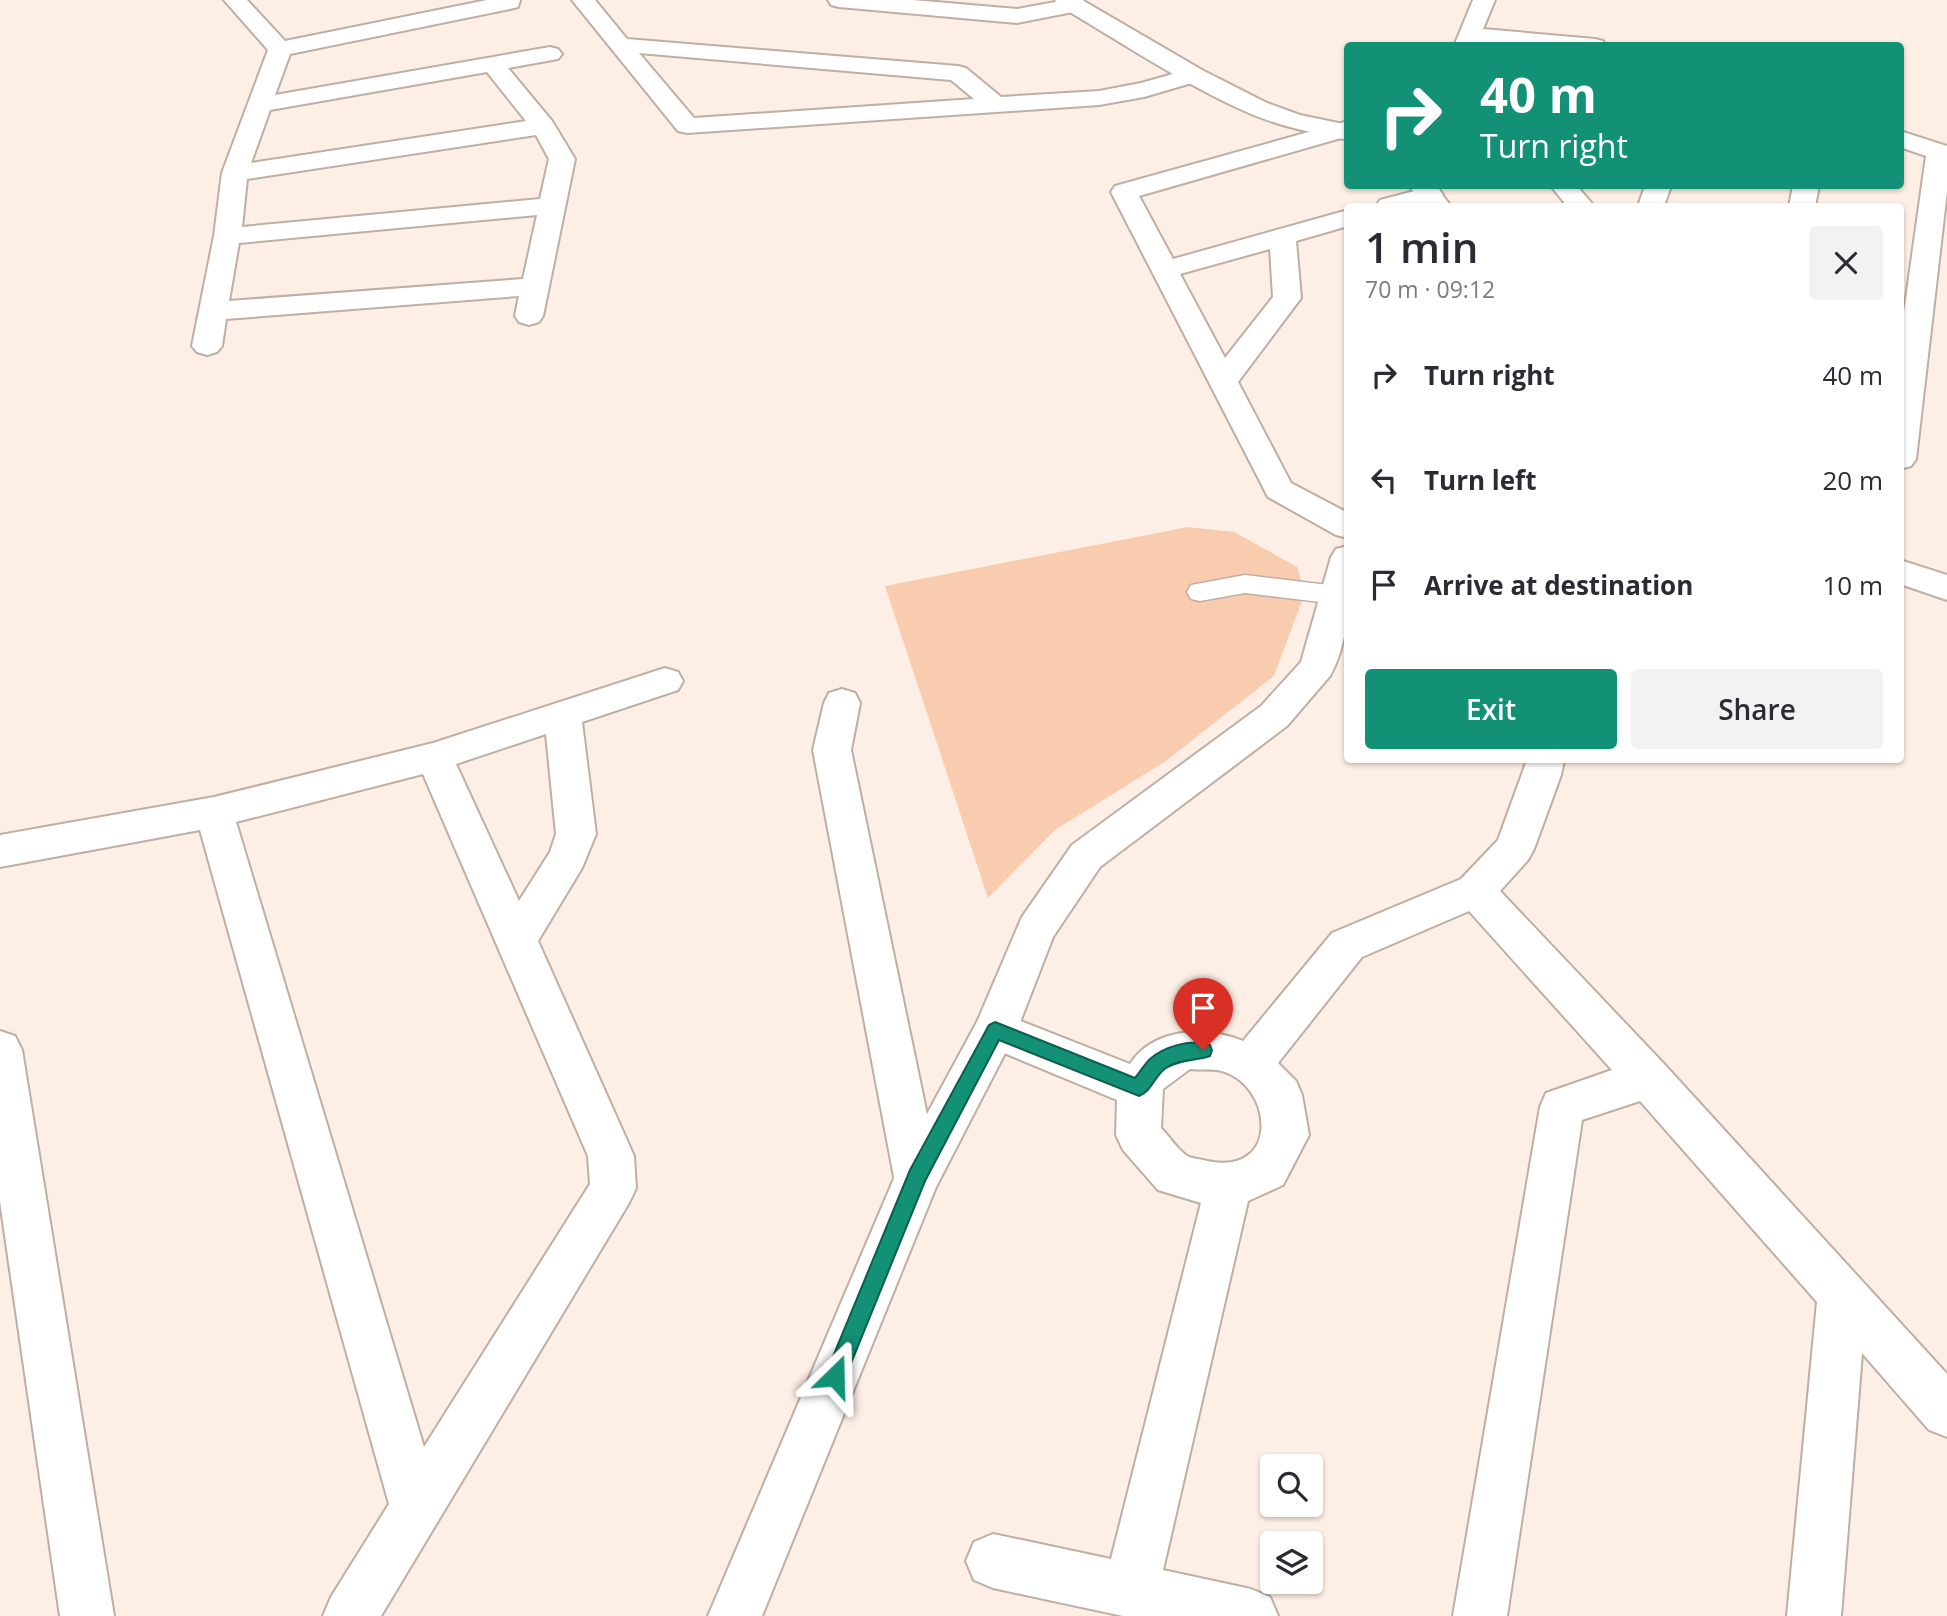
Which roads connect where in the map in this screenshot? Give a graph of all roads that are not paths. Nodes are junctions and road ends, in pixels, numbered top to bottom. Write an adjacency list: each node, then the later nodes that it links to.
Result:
1 (583, 0): 9 (street)
2 (839, 0): 5 (street)
3 (1484, 0): 7 (street)
4 (510, 2): 10 (street)
5 (1070, 3): 13 (street)
6 (248, 4): 10 (street)
7 (1468, 40): 8 (street)
8 (1510, 42)
9 (621, 45): 15 (street); 15 (street)
10 (280, 49): 14 (street)
11 (550, 54): 12 (street)
12 (494, 66): 14 (street); 16 (street)
13 (1194, 75): 15 (street); 17 (street)
14 (258, 105): 21 (street)
15 (996, 106)
16 (542, 126): 21 (street); 26 (street)
17 (1344, 130)
18 (1344, 130): 30 (street)
19 (1904, 139): 20 (street)
20 (1943, 154): 36 (street)
21 (235, 173): 29 (street)
22 (1567, 189): 25 (street)
23 (1430, 196): 24 (street)
24 (1401, 203)
25 (1578, 203)
26 (553, 206): 29 (street); 31 (street)
27 (1344, 219): 28 (street)
28 (1282, 235): 30 (street); 35 (street)
29 (228, 236): 32 (street)
30 (1164, 270): 35 (street)
31 (533, 287): 32 (street); 33 (street)
32 (214, 311): 34 (street)
33 (529, 316)
34 (207, 346)
35 (1222, 383): 37 (street)
36 (1904, 431)
37 (1344, 525)
38 (1904, 572): 40 (street)
39 (1342, 576): 41 (lane); 51 (street)
40 (1947, 588)
41 (1200, 592)
42 (665, 681): 44 (street)
43 (842, 703): 56 (street)
44 (563, 716): 45 (street); 50 (street)
45 (434, 757): 47 (street); 50 (street)
46 (1544, 763): 49 (street)
47 (214, 812): 48 (street); 60 (street)
48 (0, 851)
49 (1475, 891): 53 (street); 54 (street)
50 (517, 940): 60 (street)
51 (995, 1030): 55 (street); 56 (street)
52 (0, 1051): 63 (street)
53 (1251, 1064): 55 (street); 57 (street)
54 (1648, 1078): 58 (street); 67 (street)
55 (1139, 1088): 57 (street)
56 (917, 1177): 65 (street)
57 (1228, 1187): 62 (street)
58 (1842, 1296): 59 (street); 68 (street)
59 (1947, 1412)
60 (416, 1508): 64 (street)
61 (993, 1561): 62 (street)
62 (1130, 1589): 66 (street)
63 (87, 1616)
64 (350, 1616)
65 (735, 1616)
66 (1251, 1616)
67 (1480, 1616)
68 (1814, 1616)

